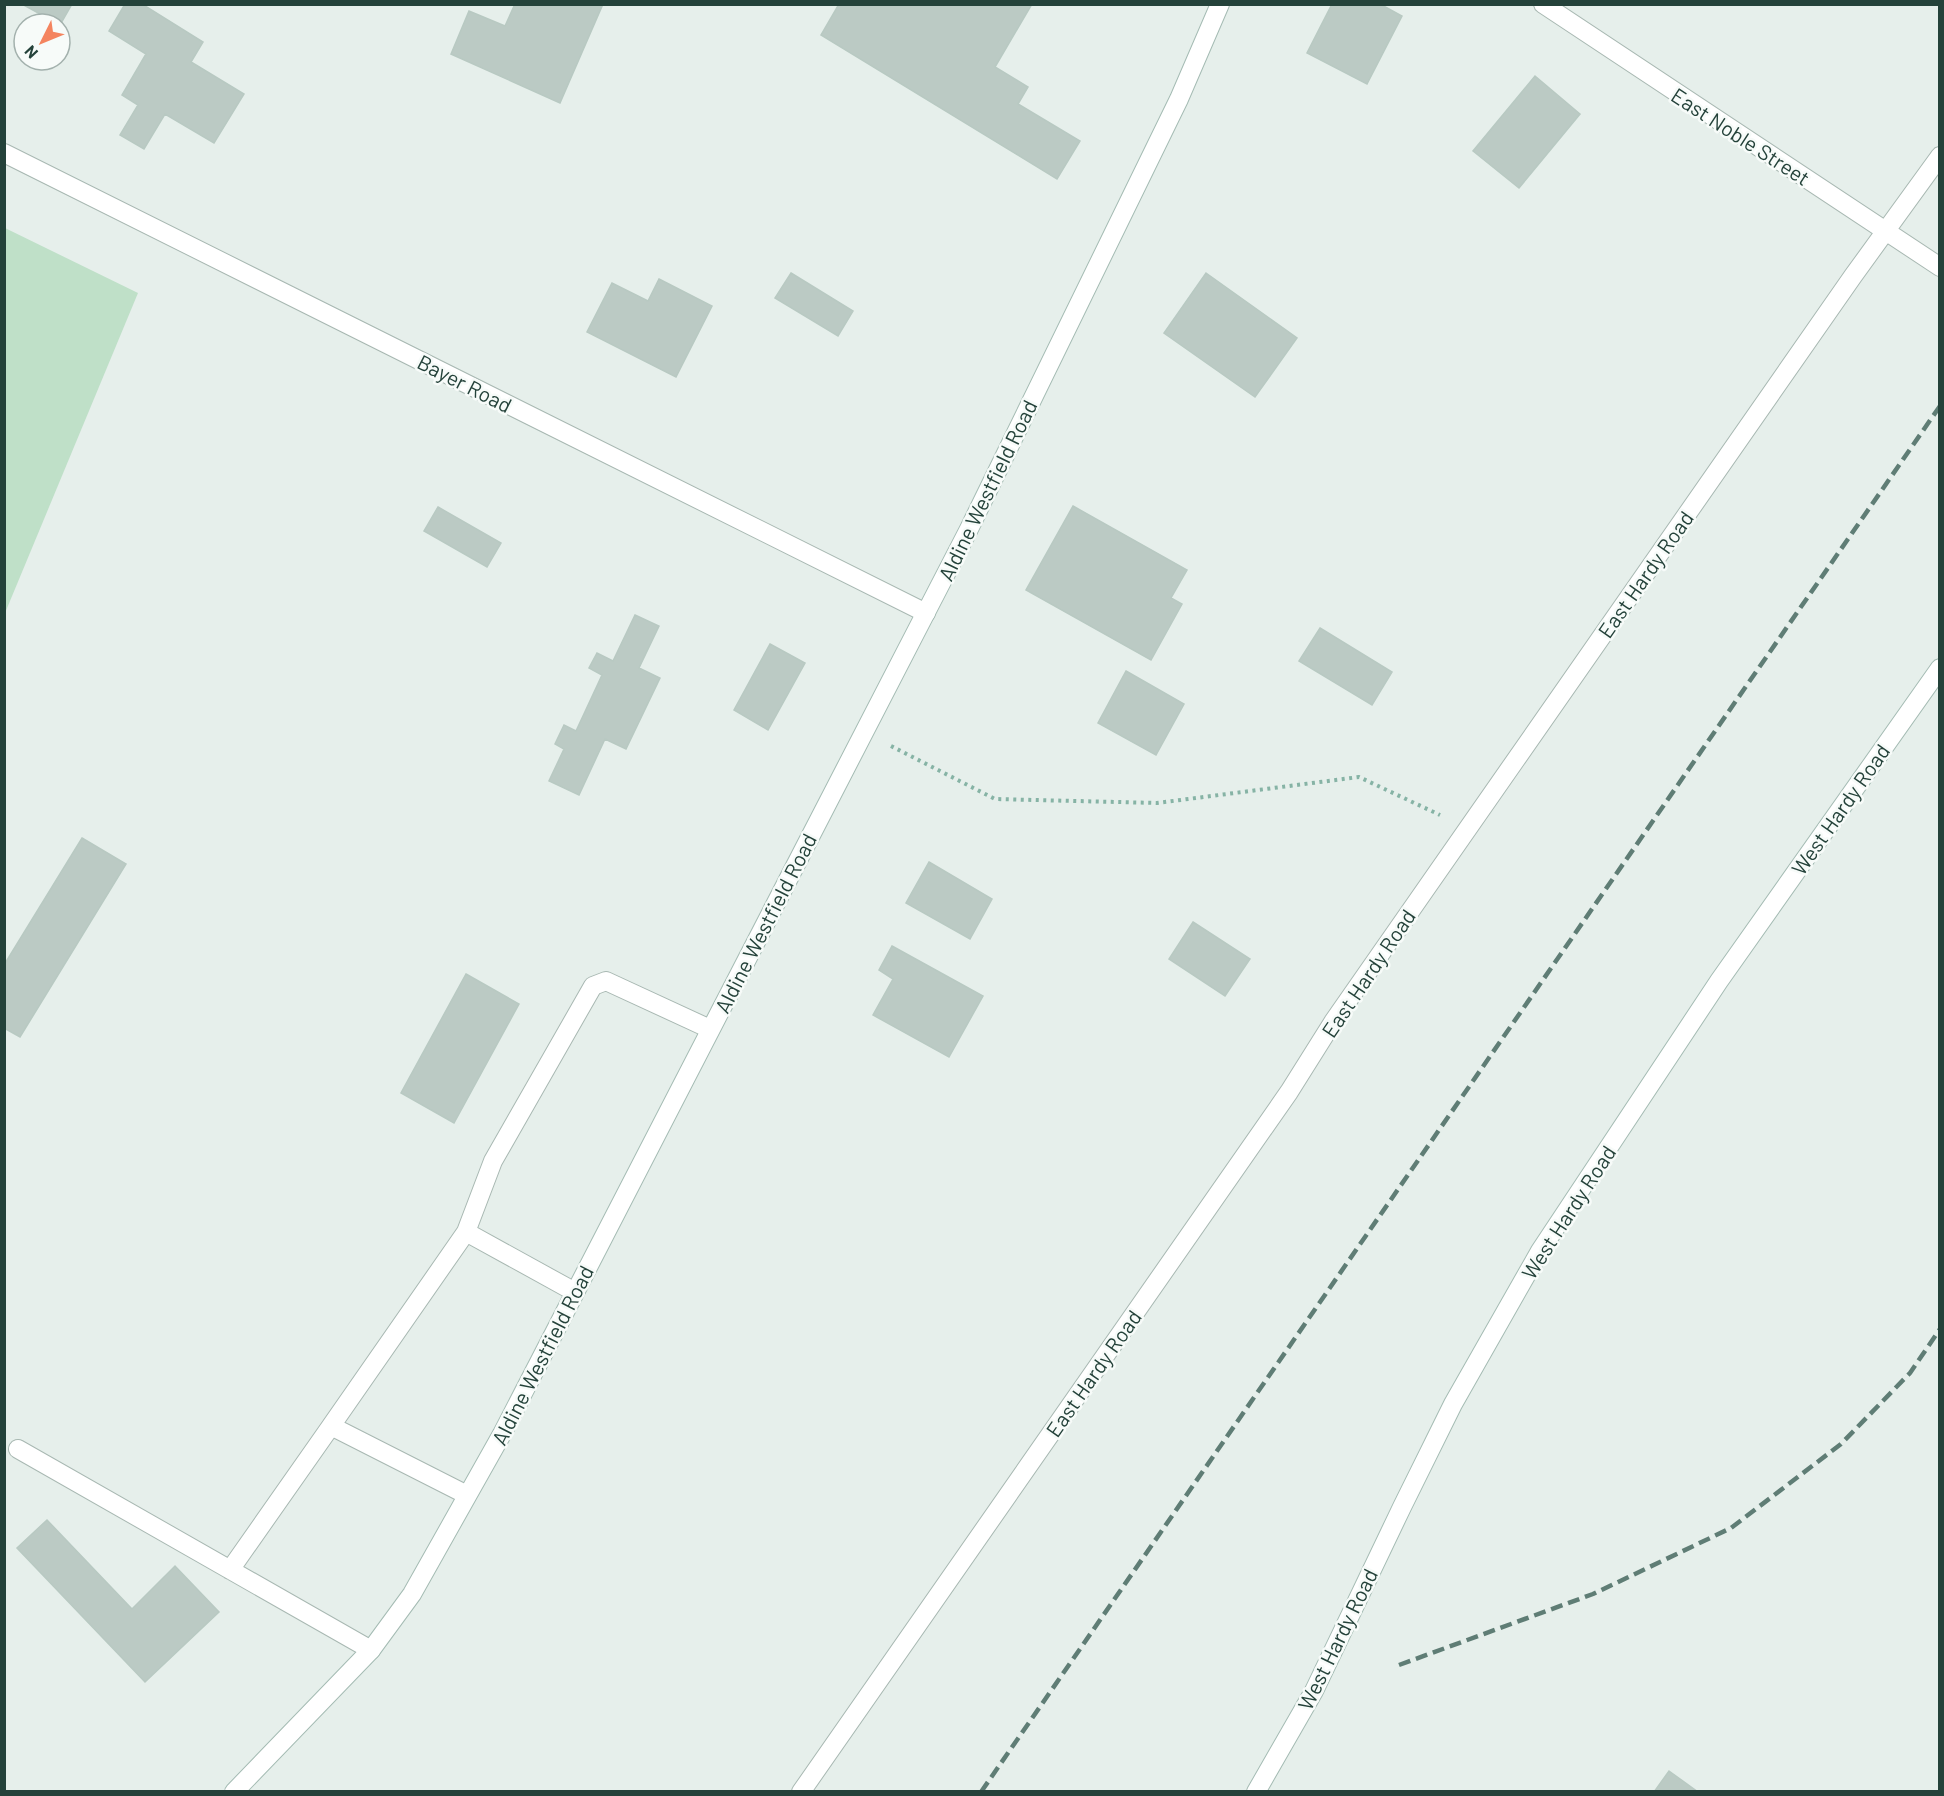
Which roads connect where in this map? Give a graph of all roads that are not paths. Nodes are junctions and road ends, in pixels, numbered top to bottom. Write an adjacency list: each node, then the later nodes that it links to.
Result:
1 (1220, 4): 7 (street, Aldine Westfield Road)
2 (1543, 4): 5 (street, East Noble Street)
3 (4, 153): 7 (street, Bayer Road)
4 (1940, 156): 5 (street, East Hardy Road)
5 (1885, 231): 6 (street, East Noble Street); 18 (street, East Hardy Road)
6 (1940, 267)
7 (926, 613): 9 (street, Aldine Westfield Road)
8 (1940, 668): 19 (street, West Hardy Road)
9 (710, 1029): 10 (street); 11 (street, Aldine Westfield Road)
10 (466, 1232): 11 (street); 12 (street)
11 (575, 1292): 14 (street, Aldine Westfield Road)
12 (331, 1426): 14 (street); 15 (street)
13 (18, 1449): 15 (street)
14 (467, 1495): 16 (street, Aldine Westfield Road)
15 (230, 1570): 16 (street)
16 (371, 1650): 17 (street, Aldine Westfield Road)
17 (234, 1791)
18 (801, 1791)
19 (1256, 1791)

